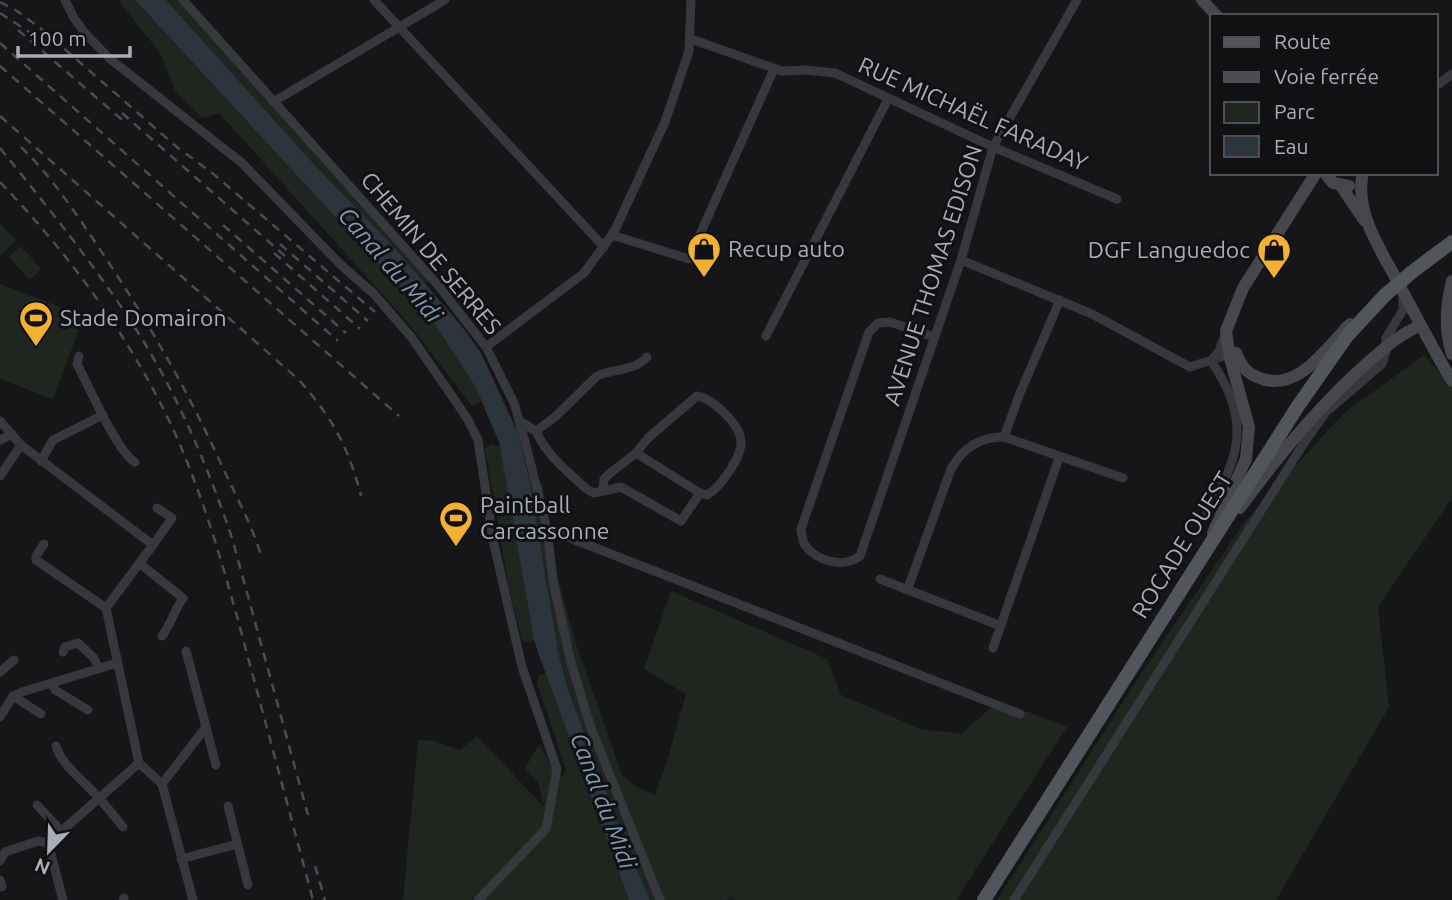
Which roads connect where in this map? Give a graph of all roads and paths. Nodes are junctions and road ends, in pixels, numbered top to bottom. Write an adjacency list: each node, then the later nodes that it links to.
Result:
1 (65, 0): 102 (street)
2 (183, 0): 13 (street, CHEMIN DE SERRES)
3 (374, 0): 9 (street)
4 (445, 0): 9 (street)
5 (691, 0): 10 (street)
6 (1077, 0): 14 (street, AVENUE THOMAS EDISON)
7 (1202, 0): 8 (main road)
8 (1215, 14)
9 (398, 27): 13 (street); 23 (street)
10 (691, 39): 11 (street, RUE MICHAËL FARADAY); 21 (street)
11 (774, 69): 12 (street, RUE MICHAËL FARADAY); 21 (street)
12 (888, 99): 14 (street, RUE MICHAËL FARADAY); 32 (street)
13 (273, 102): 34 (street, CHEMIN DE SERRES)
14 (993, 147): 19 (street, RUE MICHAËL FARADAY); 24 (street, AVENUE THOMAS EDISON)
15 (1315, 175): 18 (main road)
16 (1363, 176): 17 (main road); 20 (main road)
17 (1333, 181): 18 (main road); 20 (main road)
18 (1303, 197): 29 (main road)
19 (1116, 199)
20 (1373, 234): 26 (main road)
21 (612, 235): 23 (street)
22 (1452, 242): 28 (main road, ROCADE OUEST, bridge)
23 (604, 247): 34 (street)
24 (961, 260): 27 (street); 33 (street, AVENUE THOMAS EDISON)
25 (1452, 281): 36 (main road)
26 (1401, 288): 30 (main road); 35 (street)
27 (1060, 300): 40 (street); 47 (street)
28 (1370, 310): 29 (main road); 63 (main road, ROCADE OUEST)
29 (1231, 317): 31 (main road)
30 (1420, 326): 35 (main road); 41 (main road)
31 (1226, 331): 39 (main road); 40 (street)
32 (766, 336)
33 (934, 337): 33 (street, AVENUE THOMAS EDISON)
34 (486, 346): 44 (street, CHEMIN DE SERRES)
35 (1385, 347): 63 (main road); 105 (street)
36 (1452, 354)
37 (79, 356): 42 (street)
38 (647, 357): 45 (street)
39 (1230, 358): 40 (street); 63 (main road)
40 (1211, 361): 59 (street)
41 (1452, 381)
42 (103, 415): 52 (street); 53 (street)
43 (0, 421): 46 (street)
44 (519, 421): 45 (street); 60 (street, CHEMIN DE SERRES)
45 (536, 430): 56 (street)
46 (12, 434): 48 (street); 49 (street)
47 (1004, 437): 51 (street); 66 (street)
48 (0, 440)
49 (21, 445): 52 (street); 54 (street)
50 (636, 453): 56 (street); 57 (street); 57 (street)
51 (1059, 458): 55 (street); 68 (street)
52 (43, 462): 62 (street)
53 (135, 462)
54 (0, 476)
55 (1123, 478)
56 (603, 490): 57 (street)
57 (700, 493)
58 (157, 508): 62 (street)
59 (1206, 515)
60 (547, 529): 83 (street); 103 (street, CHEMIN DE SERRES)
61 (44, 544): 67 (street)
62 (153, 545): 64 (street)
63 (1208, 546): 104 (main road, ROCADE OUEST)
64 (139, 563): 67 (street); 69 (street)
65 (880, 579): 66 (street)
66 (908, 589): 68 (street)
67 (106, 608): 74 (street)
68 (1001, 626): 70 (street)
69 (162, 636)
70 (993, 648)
71 (186, 650): 78 (street)
72 (62, 652): 75 (street)
73 (14, 660): 76 (street)
74 (117, 663): 75 (street); 87 (street)
75 (99, 669): 77 (street)
76 (0, 672)
77 (52, 683): 80 (street); 81 (street)
78 (195, 687): 79 (street); 85 (street)
79 (183, 689)
80 (13, 696): 82 (street); 84 (street)
81 (88, 710)
82 (40, 714)
83 (1020, 714)
84 (0, 717)
85 (206, 727): 88 (street); 89 (street)
86 (56, 746): 90 (street)
87 (139, 763): 89 (street); 90 (street)
88 (216, 765)
89 (162, 784): 97 (street)
90 (99, 798): 93 (street); 94 (street)
91 (37, 805): 94 (street)
92 (228, 806): 96 (street)
93 (122, 827)
94 (61, 831): 95 (street)
95 (48, 843): 98 (street); 100 (street)
96 (237, 844): 97 (street); 99 (street)
97 (181, 859): 101 (street)
98 (0, 861)
99 (248, 885)
100 (63, 900)
101 (193, 900)
102 (478, 900)
103 (660, 900)
104 (984, 900)
105 (1014, 900)

